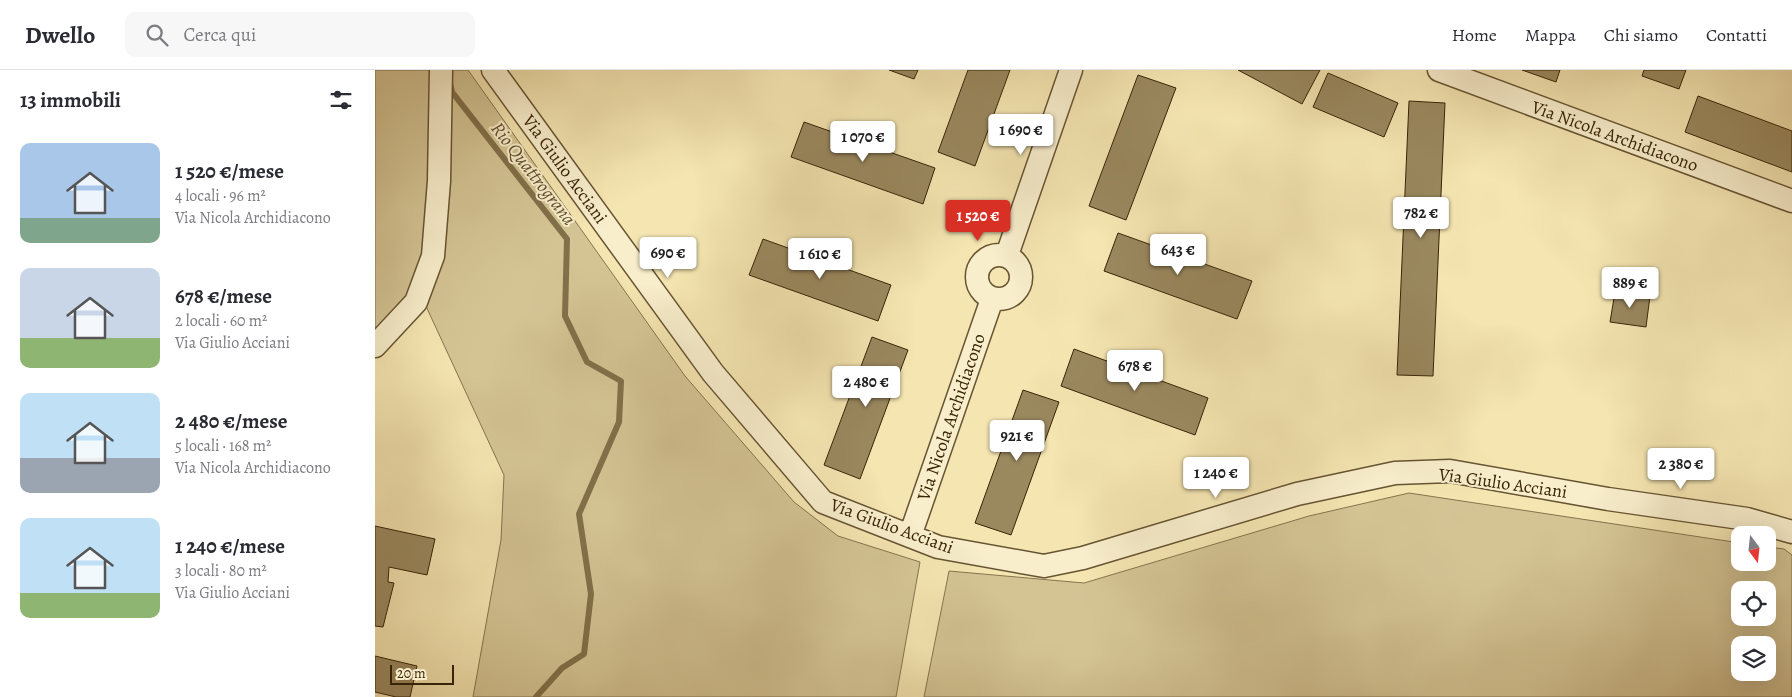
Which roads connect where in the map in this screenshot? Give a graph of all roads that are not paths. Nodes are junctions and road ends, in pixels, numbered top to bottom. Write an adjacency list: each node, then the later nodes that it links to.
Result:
1 (441, 70): 8 (street)
2 (493, 70): 12 (street, Via Giulio Acciani)
3 (1071, 70): 6 (street)
4 (1439, 70): 5 (street, Via Nicola Archidiacono)
5 (1792, 201)
6 (1007, 255): 7 (street); 7 (street)
7 (992, 299): 12 (street, Via Nicola Archidiacono)
8 (375, 346)
9 (1792, 515): 10 (street)
10 (1747, 519): 11 (street); 12 (street, Via Giulio Acciani)
11 (1792, 532)
12 (910, 536)

